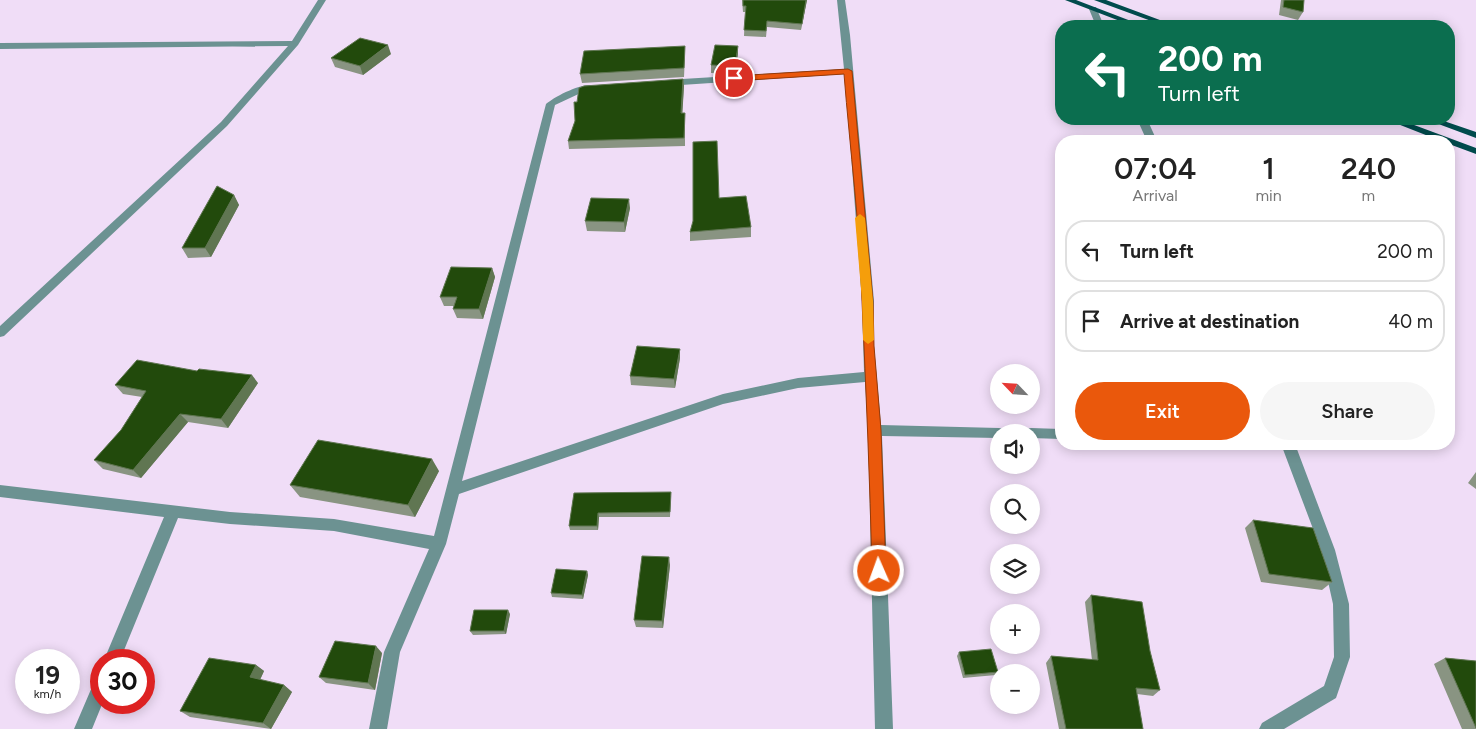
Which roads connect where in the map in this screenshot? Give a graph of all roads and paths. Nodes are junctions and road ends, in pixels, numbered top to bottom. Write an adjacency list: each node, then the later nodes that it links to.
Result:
1 (322, 0): 9 (street)
2 (840, 0): 11 (street)
3 (1069, 0): 5 (main road)
4 (1098, 0): 8 (main road)
5 (1092, 9): 6 (street); 7 (main road)
6 (1097, 20)
7 (1123, 20)
8 (1155, 20)
9 (295, 43): 10 (street); 20 (street)
10 (0, 46)
11 (848, 71): 12 (street); 21 (street)
12 (651, 84)
13 (602, 87): 27 (street)
14 (1406, 125): 16 (main road)
15 (1447, 125): 17 (main road)
16 (1433, 135)
17 (1476, 135)
18 (1455, 143): 19 (main road)
19 (1476, 151)
20 (0, 333)
21 (871, 376): 22 (street); 27 (street)
22 (875, 430): 23 (street); 35 (street)
23 (990, 433)
24 (1040, 433): 25 (street)
25 (1055, 434)
26 (1290, 450): 36 (street)
27 (453, 490): 30 (street)
28 (0, 491): 29 (street)
29 (174, 510): 30 (street); 31 (street)
30 (439, 544): 34 (street)
31 (117, 649)
32 (90, 712): 33 (street)
33 (83, 729)
34 (378, 729)
35 (884, 729)
36 (1268, 729)

